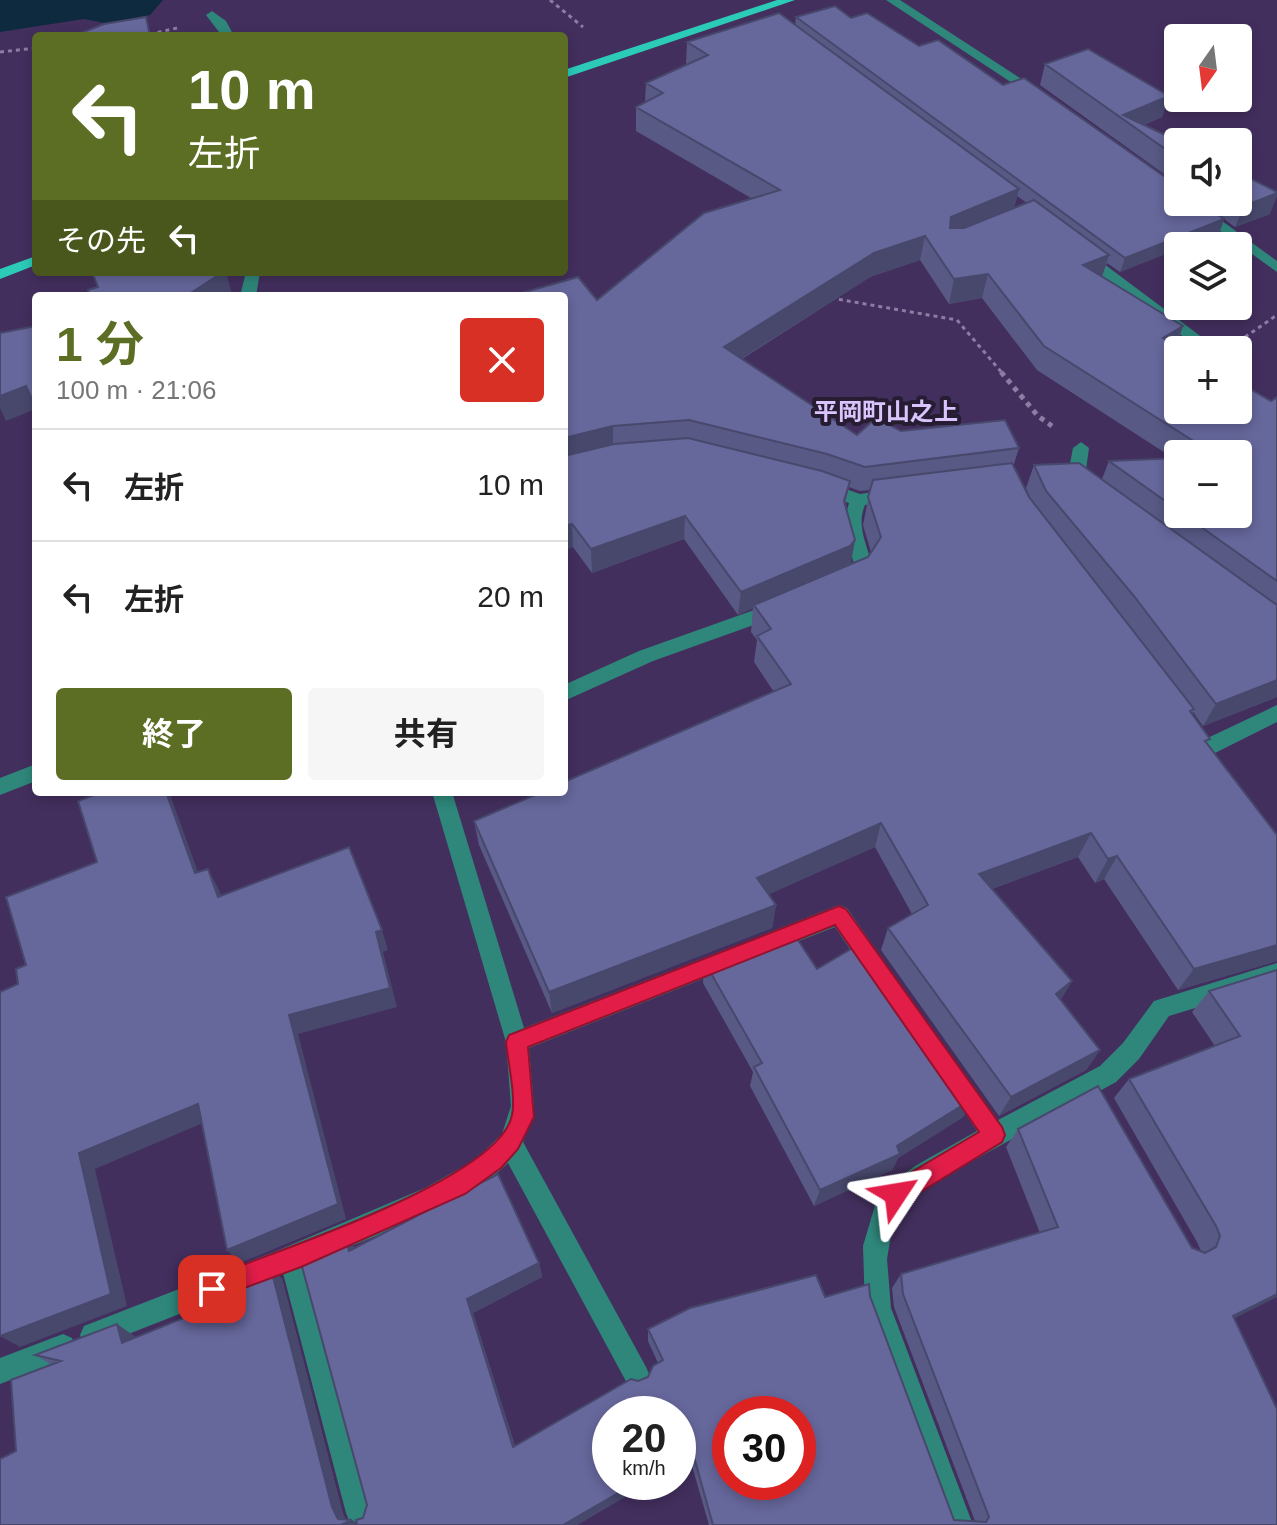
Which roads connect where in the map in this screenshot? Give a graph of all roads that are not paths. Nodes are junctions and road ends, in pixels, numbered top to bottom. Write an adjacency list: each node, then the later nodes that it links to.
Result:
1 (789, 0): 3 (main road)
2 (892, 0): 8 (street)
3 (755, 11): 5 (street); 7 (main road)
4 (212, 15): 6 (street)
5 (768, 20)
6 (226, 32)
7 (568, 73)
8 (1053, 103)
9 (1206, 216): 12 (street)
10 (1066, 242): 14 (street)
11 (32, 262): 13 (main road)
12 (1277, 268)
13 (0, 274)
14 (1192, 336)
15 (1081, 448): 17 (street)
16 (1053, 476): 17 (street)
17 (1076, 479): 20 (street)
18 (809, 483): 21 (street)
19 (913, 493): 21 (street)
20 (1101, 497)
21 (859, 500): 22 (street)
22 (826, 588)
23 (798, 600): 24 (street)
24 (568, 691)
25 (1277, 713): 26 (street)
26 (1204, 750)
27 (32, 774): 28 (street)
28 (0, 787)
29 (443, 796): 32 (street)
30 (1277, 973): 34 (street)
31 (884, 980): 32 (street)
32 (517, 1042): 35 (street)
33 (939, 1057): 34 (street)
34 (994, 1135): 40 (street)
35 (510, 1142): 36 (street); 38 (street)
36 (292, 1259): 37 (street); 39 (street)
37 (0, 1371)
38 (637, 1376)
39 (360, 1513)
40 (959, 1525)

